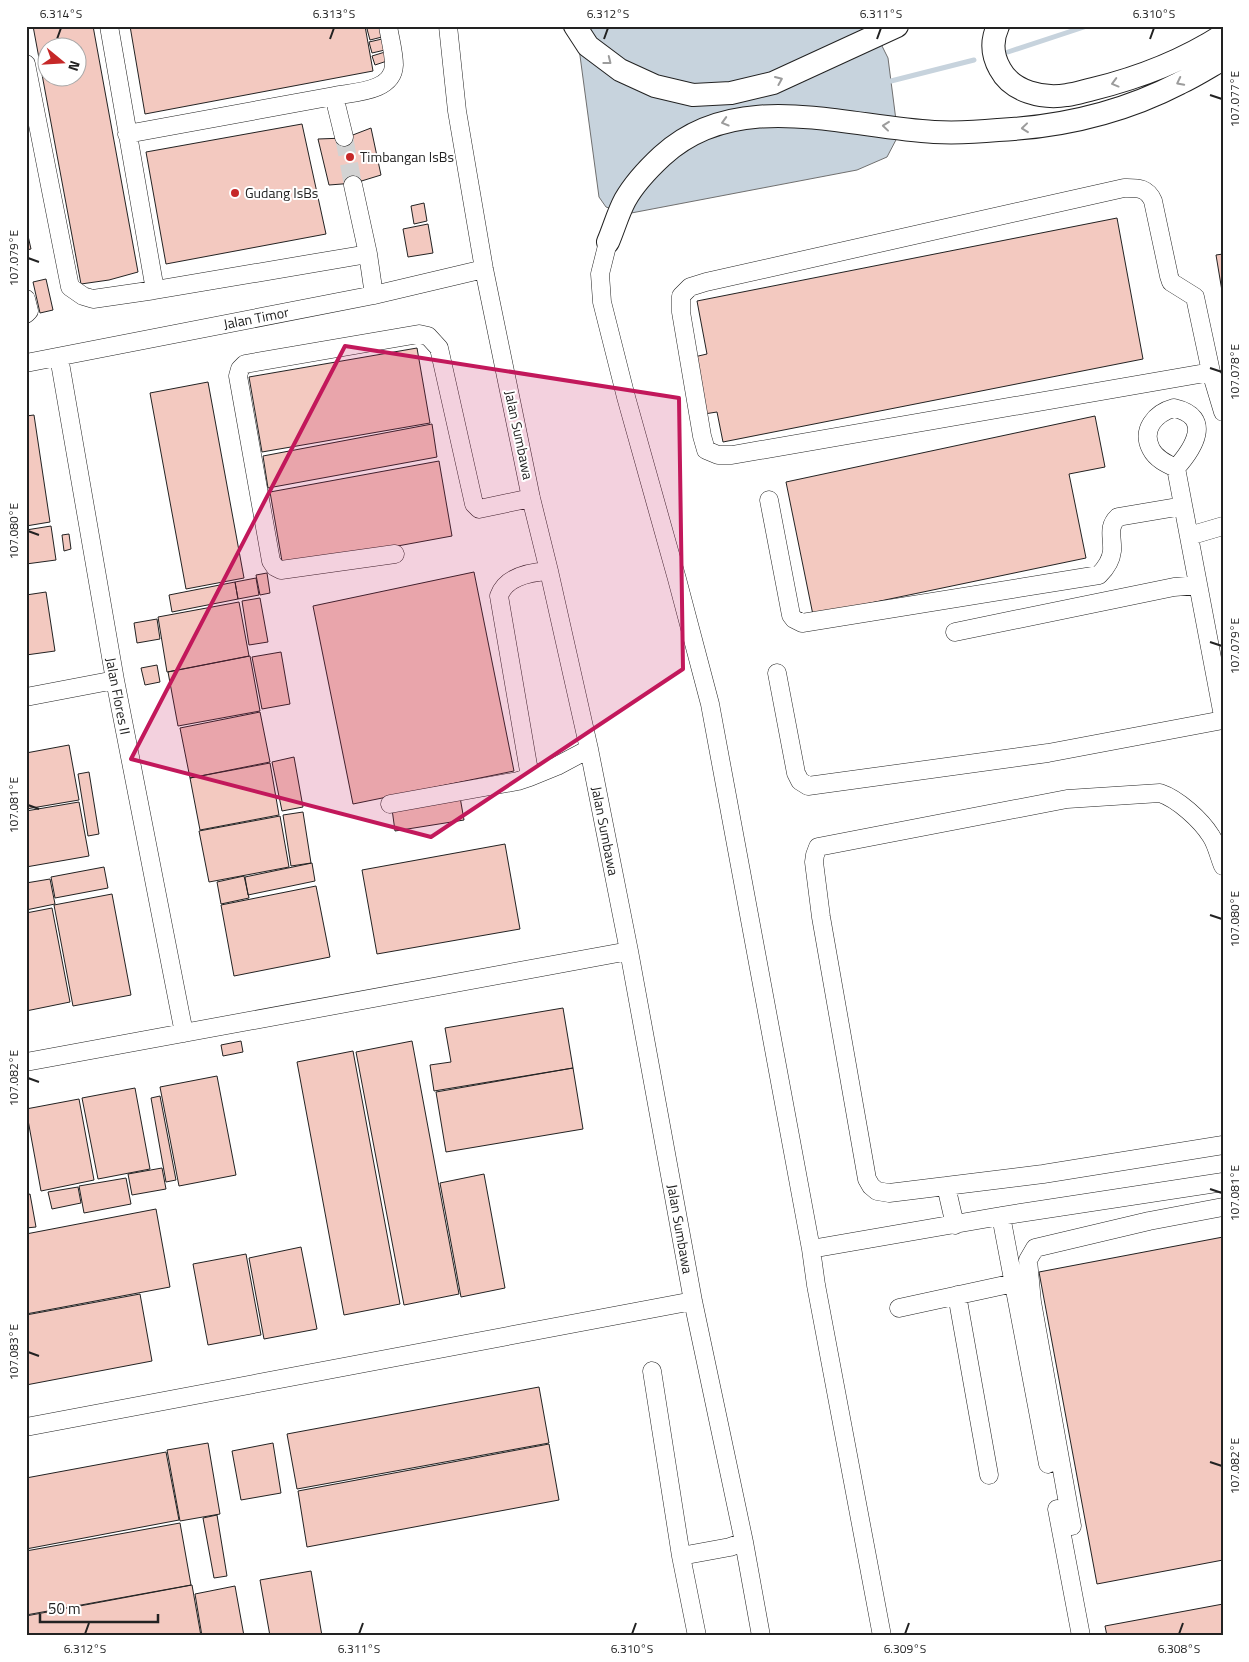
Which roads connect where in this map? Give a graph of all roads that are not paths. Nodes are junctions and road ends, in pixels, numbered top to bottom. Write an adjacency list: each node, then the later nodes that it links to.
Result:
1 (109, 26): 11 (street)
2 (388, 26): 10 (street)
3 (448, 26): 16 (street, Jalan Sumbawa)
4 (575, 26): 5 (main road, one-way to 5)
5 (897, 26)
6 (998, 26): 7 (main road, one-way to 6)
7 (1223, 35)
8 (1223, 59): 14 (main road, one-way to 14)
9 (26, 64): 17 (street)
10 (334, 96): 11 (street); 12 (street)
11 (127, 134): 17 (street)
12 (344, 137)
13 (353, 185): 15 (street)
14 (608, 242): 52 (street)
15 (368, 254): 17 (street); 18 (street)
16 (484, 269): 18 (street, Jalan Timor); 27 (street, Jalan Sumbawa)
17 (155, 290)
18 (374, 295): 21 (street, Jalan Timor)
19 (26, 299): 20 (street)
20 (26, 314)
21 (59, 358): 22 (street, Jalan Timor); 36 (street, Jalan Flores II)
22 (26, 363)
23 (1211, 372): 23 (street); 24 (street)
24 (1223, 412)
25 (1176, 468): 28 (street)
26 (769, 500): 28 (street)
27 (519, 501): 31 (street); 32 (street, Jalan Sumbawa)
28 (1183, 506): 30 (street)
29 (1223, 526): 30 (street)
30 (1188, 536): 33 (street)
31 (395, 554)
32 (543, 571): 39 (street, Jalan Sumbawa); 40 (street)
33 (1198, 585): 34 (street); 38 (street)
34 (955, 632)
35 (777, 673): 38 (street)
36 (115, 680): 37 (street); 44 (street, Jalan Flores II)
37 (26, 697)
38 (1223, 718)
39 (589, 749): 40 (street); 43 (street, Jalan Sumbawa)
40 (530, 777): 41 (street)
41 (390, 804)
42 (1223, 866): 48 (street)
43 (629, 951): 44 (street); 55 (street, Jalan Sumbawa)
44 (184, 1033): 45 (street)
45 (26, 1062)
46 (1223, 1145): 48 (street)
47 (1223, 1182): 50 (street)
48 (946, 1186): 51 (street)
49 (1223, 1207): 60 (street)
50 (1001, 1216): 51 (street); 53 (street)
51 (955, 1225): 52 (street)
52 (811, 1249): 65 (street)
53 (1014, 1283): 54 (street); 66 (street)
54 (957, 1295): 56 (street); 59 (street)
55 (693, 1301): 58 (street); 61 (street, Jalan Sumbawa)
56 (899, 1308)
57 (652, 1371): 62 (street)
58 (26, 1427)
59 (989, 1475)
60 (1072, 1526)
61 (737, 1544): 62 (street); 64 (street, Jalan Sumbawa)
62 (681, 1556): 63 (street)
63 (697, 1636)
64 (761, 1636)
65 (882, 1636)
66 (1081, 1636)

